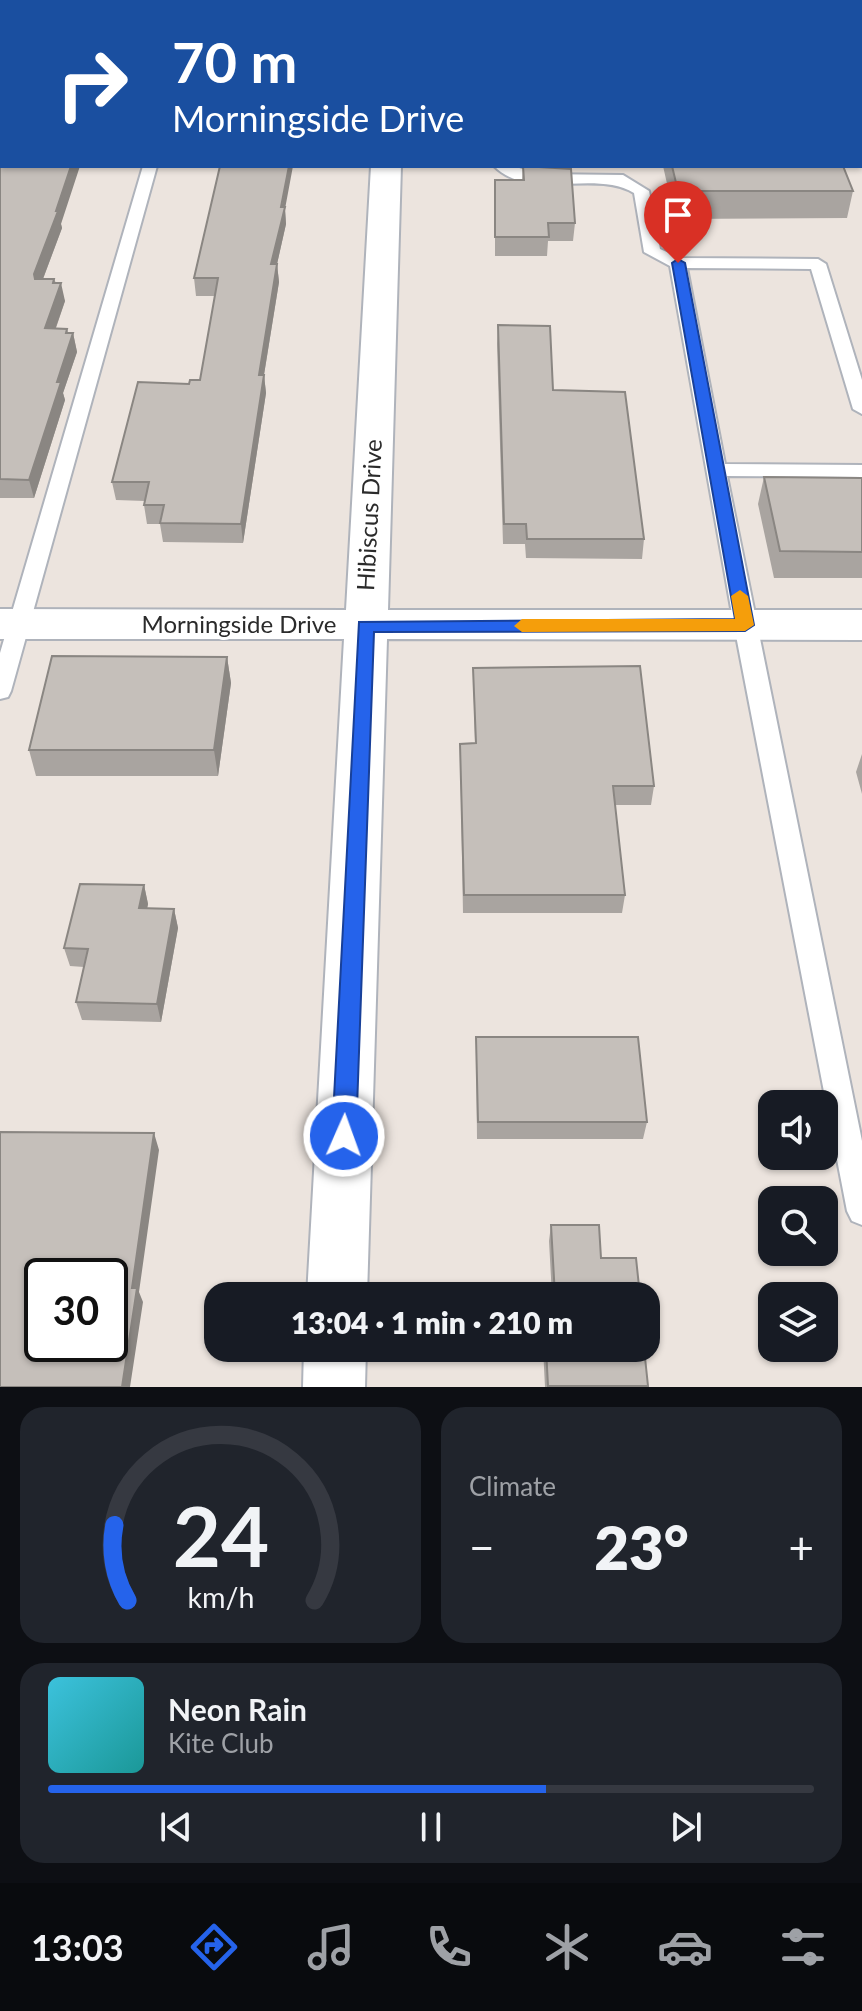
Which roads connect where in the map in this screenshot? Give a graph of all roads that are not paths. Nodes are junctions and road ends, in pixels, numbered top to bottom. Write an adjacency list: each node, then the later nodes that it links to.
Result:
1 (149, 168): 8 (lane)
2 (386, 168): 11 (street, Hibiscus Drive)
3 (503, 168): 4 (lane)
4 (678, 263): 5 (lane); 6 (lane)
5 (862, 409)
6 (716, 470): 7 (lane); 9 (lane)
7 (862, 471)
8 (9, 624): 11 (street, Morningside Drive); 12 (lane)
9 (745, 625): 10 (street, Morningside Drive); 11 (street, Morningside Drive); 13 (lane)
10 (862, 625)
11 (365, 626): 14 (street, Hibiscus Drive)
12 (0, 691)
13 (862, 1211)
14 (338, 1282)
15 (335, 1362): 16 (street)
16 (334, 1387)

